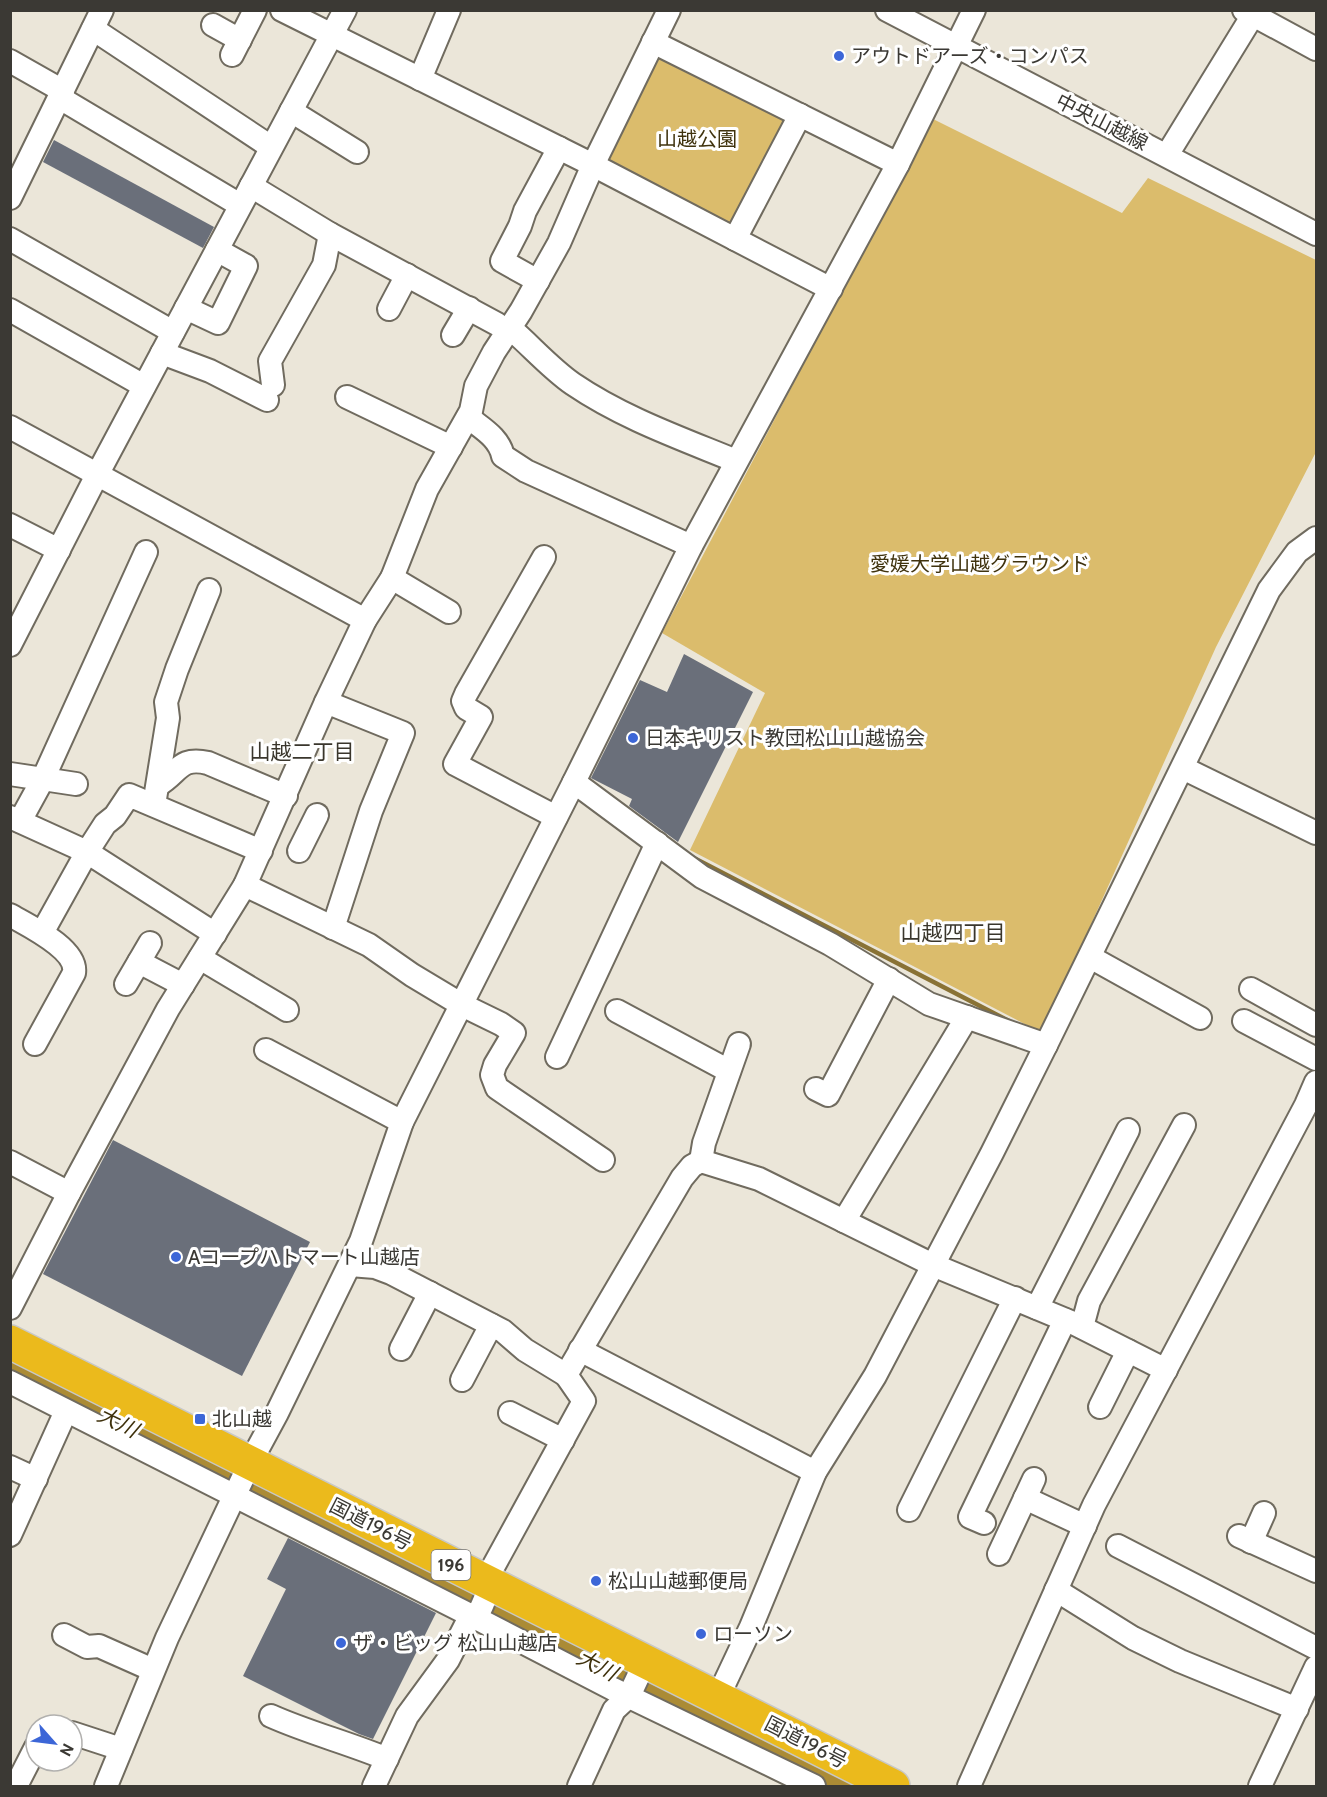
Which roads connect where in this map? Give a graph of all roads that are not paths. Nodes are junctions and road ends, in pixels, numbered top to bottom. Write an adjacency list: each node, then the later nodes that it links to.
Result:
1 (255, 10): 10 (street)
2 (282, 10): 11 (street)
3 (345, 10): 11 (street)
4 (449, 10): 16 (street)
5 (669, 10): 12 (street)
6 (887, 10): 13 (street, 中央山越線)
7 (974, 10): 13 (street)
8 (1251, 12): 14 (street); 23 (street)
9 (97, 20): 17 (street); 20 (street)
10 (213, 25)
11 (331, 35): 16 (street); 18 (street)
12 (653, 42): 19 (street); 25 (street)
13 (955, 46): 23 (street, 中央山越線); 24 (street)
14 (1317, 49)
15 (10, 61): 17 (street)
16 (420, 79): 21 (street)
17 (61, 94): 27 (street); 28 (street)
18 (291, 111): 20 (street); 22 (street)
19 (800, 115): 24 (street); 32 (street)
20 (271, 147): 26 (street)
21 (559, 148): 25 (street); 35 (street)
22 (357, 152)
23 (1167, 156): 30 (street, 中央山越線)
24 (898, 164): 36 (street)
25 (593, 165): 32 (street); 35 (street)
26 (251, 186): 28 (street); 29 (street)
27 (10, 198)
28 (240, 206): 33 (street)
29 (330, 234): 34 (street); 44 (street)
30 (1317, 234)
31 (10, 239): 42 (street)
32 (735, 239): 36 (street)
33 (216, 250): 37 (street); 37 (street)
34 (407, 275): 38 (street); 39 (street)
35 (538, 281): 41 (street)
36 (831, 289): 50 (street)
37 (186, 308): 42 (street)
38 (469, 308): 41 (street); 43 (street)
39 (389, 309)
40 (10, 310): 45 (street)
41 (504, 326): 47 (street); 50 (street)
42 (173, 332): 44 (street)
43 (453, 335)
44 (162, 353): 45 (street)
45 (144, 386): 51 (street)
46 (347, 397): 49 (street)
47 (468, 417): 49 (street); 54 (street)
48 (10, 427): 51 (street)
49 (451, 447): 58 (street)
50 (736, 461): 54 (street)
51 (97, 475): 55 (street); 61 (street)
52 (10, 525): 55 (street)
53 (1317, 538): 64 (street)
54 (691, 546): 67 (street)
55 (58, 550): 62 (street)
56 (146, 552): 66 (street)
57 (544, 557): 71 (street)
58 (392, 578): 60 (street); 61 (street)
59 (209, 590): 69 (street)
60 (449, 612)
61 (365, 620): 63 (street)
62 (10, 645)
63 (326, 702): 70 (street); 80 (street)
64 (1183, 768): 73 (street); 83 (street)
65 (10, 774): 66 (street)
66 (43, 778): 68 (street); 72 (street)
67 (574, 782): 71 (street); 74 (street)
68 (76, 784)
69 (156, 795): 70 (street); 75 (street); 77 (street)
70 (281, 806): 75 (street); 76 (street)
71 (556, 817): 88 (street)
72 (15, 819): 77 (street)
73 (1317, 833)
74 (657, 843): 85 (street); 98 (street)
75 (261, 851): 78 (street)
76 (299, 851)
77 (87, 852): 81 (street); 82 (street)
78 (245, 885): 80 (street); 82 (street)
79 (10, 915): 81 (street)
80 (333, 928): 88 (street)
81 (42, 933): 94 (street)
82 (214, 934): 84 (street)
83 (1090, 957): 92 (street); 96 (street)
84 (200, 958): 87 (street); 89 (street)
85 (889, 979): 91 (street); 102 (street)
86 (126, 984): 87 (street)
87 (183, 985): 109 (street)
88 (462, 1005): 103 (street); 106 (street)
89 (287, 1010)
90 (617, 1010): 100 (street)
91 (967, 1017): 96 (street); 110 (street)
92 (1200, 1018)
93 (1317, 1025): 99 (street)
94 (35, 1044)
95 (739, 1044): 100 (street)
96 (1046, 1045): 112 (street)
97 (266, 1050): 103 (street)
98 (557, 1057)
99 (1317, 1059)
100 (729, 1071): 108 (street)
101 (1316, 1082): 123 (street)
102 (816, 1089)
103 (402, 1122): 111 (street)
104 (1184, 1125): 117 (street)
105 (1128, 1130): 116 (street)
106 (603, 1160)
107 (10, 1161): 109 (street)
108 (701, 1161): 110 (street); 121 (street)
109 (69, 1193): 115 (street)
110 (844, 1221): 112 (street)
111 (350, 1265): 113 (street); 135 (street)
112 (933, 1265): 114 (street); 133 (street)
113 (430, 1293): 118 (street); 120 (street)
114 (1015, 1298): 116 (street); 136 (street)
115 (10, 1308)
116 (1037, 1308): 117 (street)
117 (1074, 1324): 122 (street); 138 (street)
118 (491, 1325): 124 (street); 125 (street)
119 (10, 1342): 130 (highway, 国道196号 / 196)
120 (401, 1349)
121 (580, 1350): 124 (street); 133 (street)
122 (1128, 1351): 123 (street); 127 (street)
123 (1166, 1370): 139 (street)
124 (566, 1375): 131 (street)
125 (462, 1380)
126 (10, 1382): 128 (street)
127 (1100, 1407)
128 (66, 1411): 130 (street); 134 (street)
129 (510, 1413): 131 (street)
130 (111, 1415): 135 (highway, 国道196号 / 196)
131 (563, 1440): 145 (street)
132 (10, 1467): 134 (street)
133 (815, 1472): 151 (street)
134 (36, 1479): 140 (street)
135 (242, 1481): 145 (highway, 国道196号 / 196); 149 (street)
136 (909, 1510)
137 (1264, 1513): 143 (street)
138 (984, 1523)
139 (1085, 1526): 142 (street); 144 (street)
140 (10, 1535)
141 (1118, 1545): 147 (street)
142 (999, 1554)
143 (1317, 1571)
144 (1056, 1590): 152 (street); 165 (street)
145 (481, 1605): 150 (highway, 国道196号 / 196); 156 (street)
146 (64, 1635): 149 (street)
147 (1317, 1648)
148 (1317, 1667): 152 (street)
149 (153, 1670): 155 (street)
150 (636, 1682): 151 (highway, 国道196号 / 196); 158 (street); 163 (street)
151 (717, 1697): 158 (highway, 国道196号 / 196)
152 (1297, 1708): 166 (street)
153 (271, 1716): 156 (street)
154 (84, 1737): 155 (street)
155 (121, 1749): 161 (street)
156 (387, 1759): 162 (street)
157 (24, 1770): 160 (street)
158 (810, 1771): 164 (highway, 国道196号 / 196)
159 (10, 1783): 160 (street)
160 (16, 1786)
161 (106, 1786)
162 (374, 1786)
163 (579, 1786)
164 (893, 1786)
165 (969, 1786)
166 (1260, 1786)

